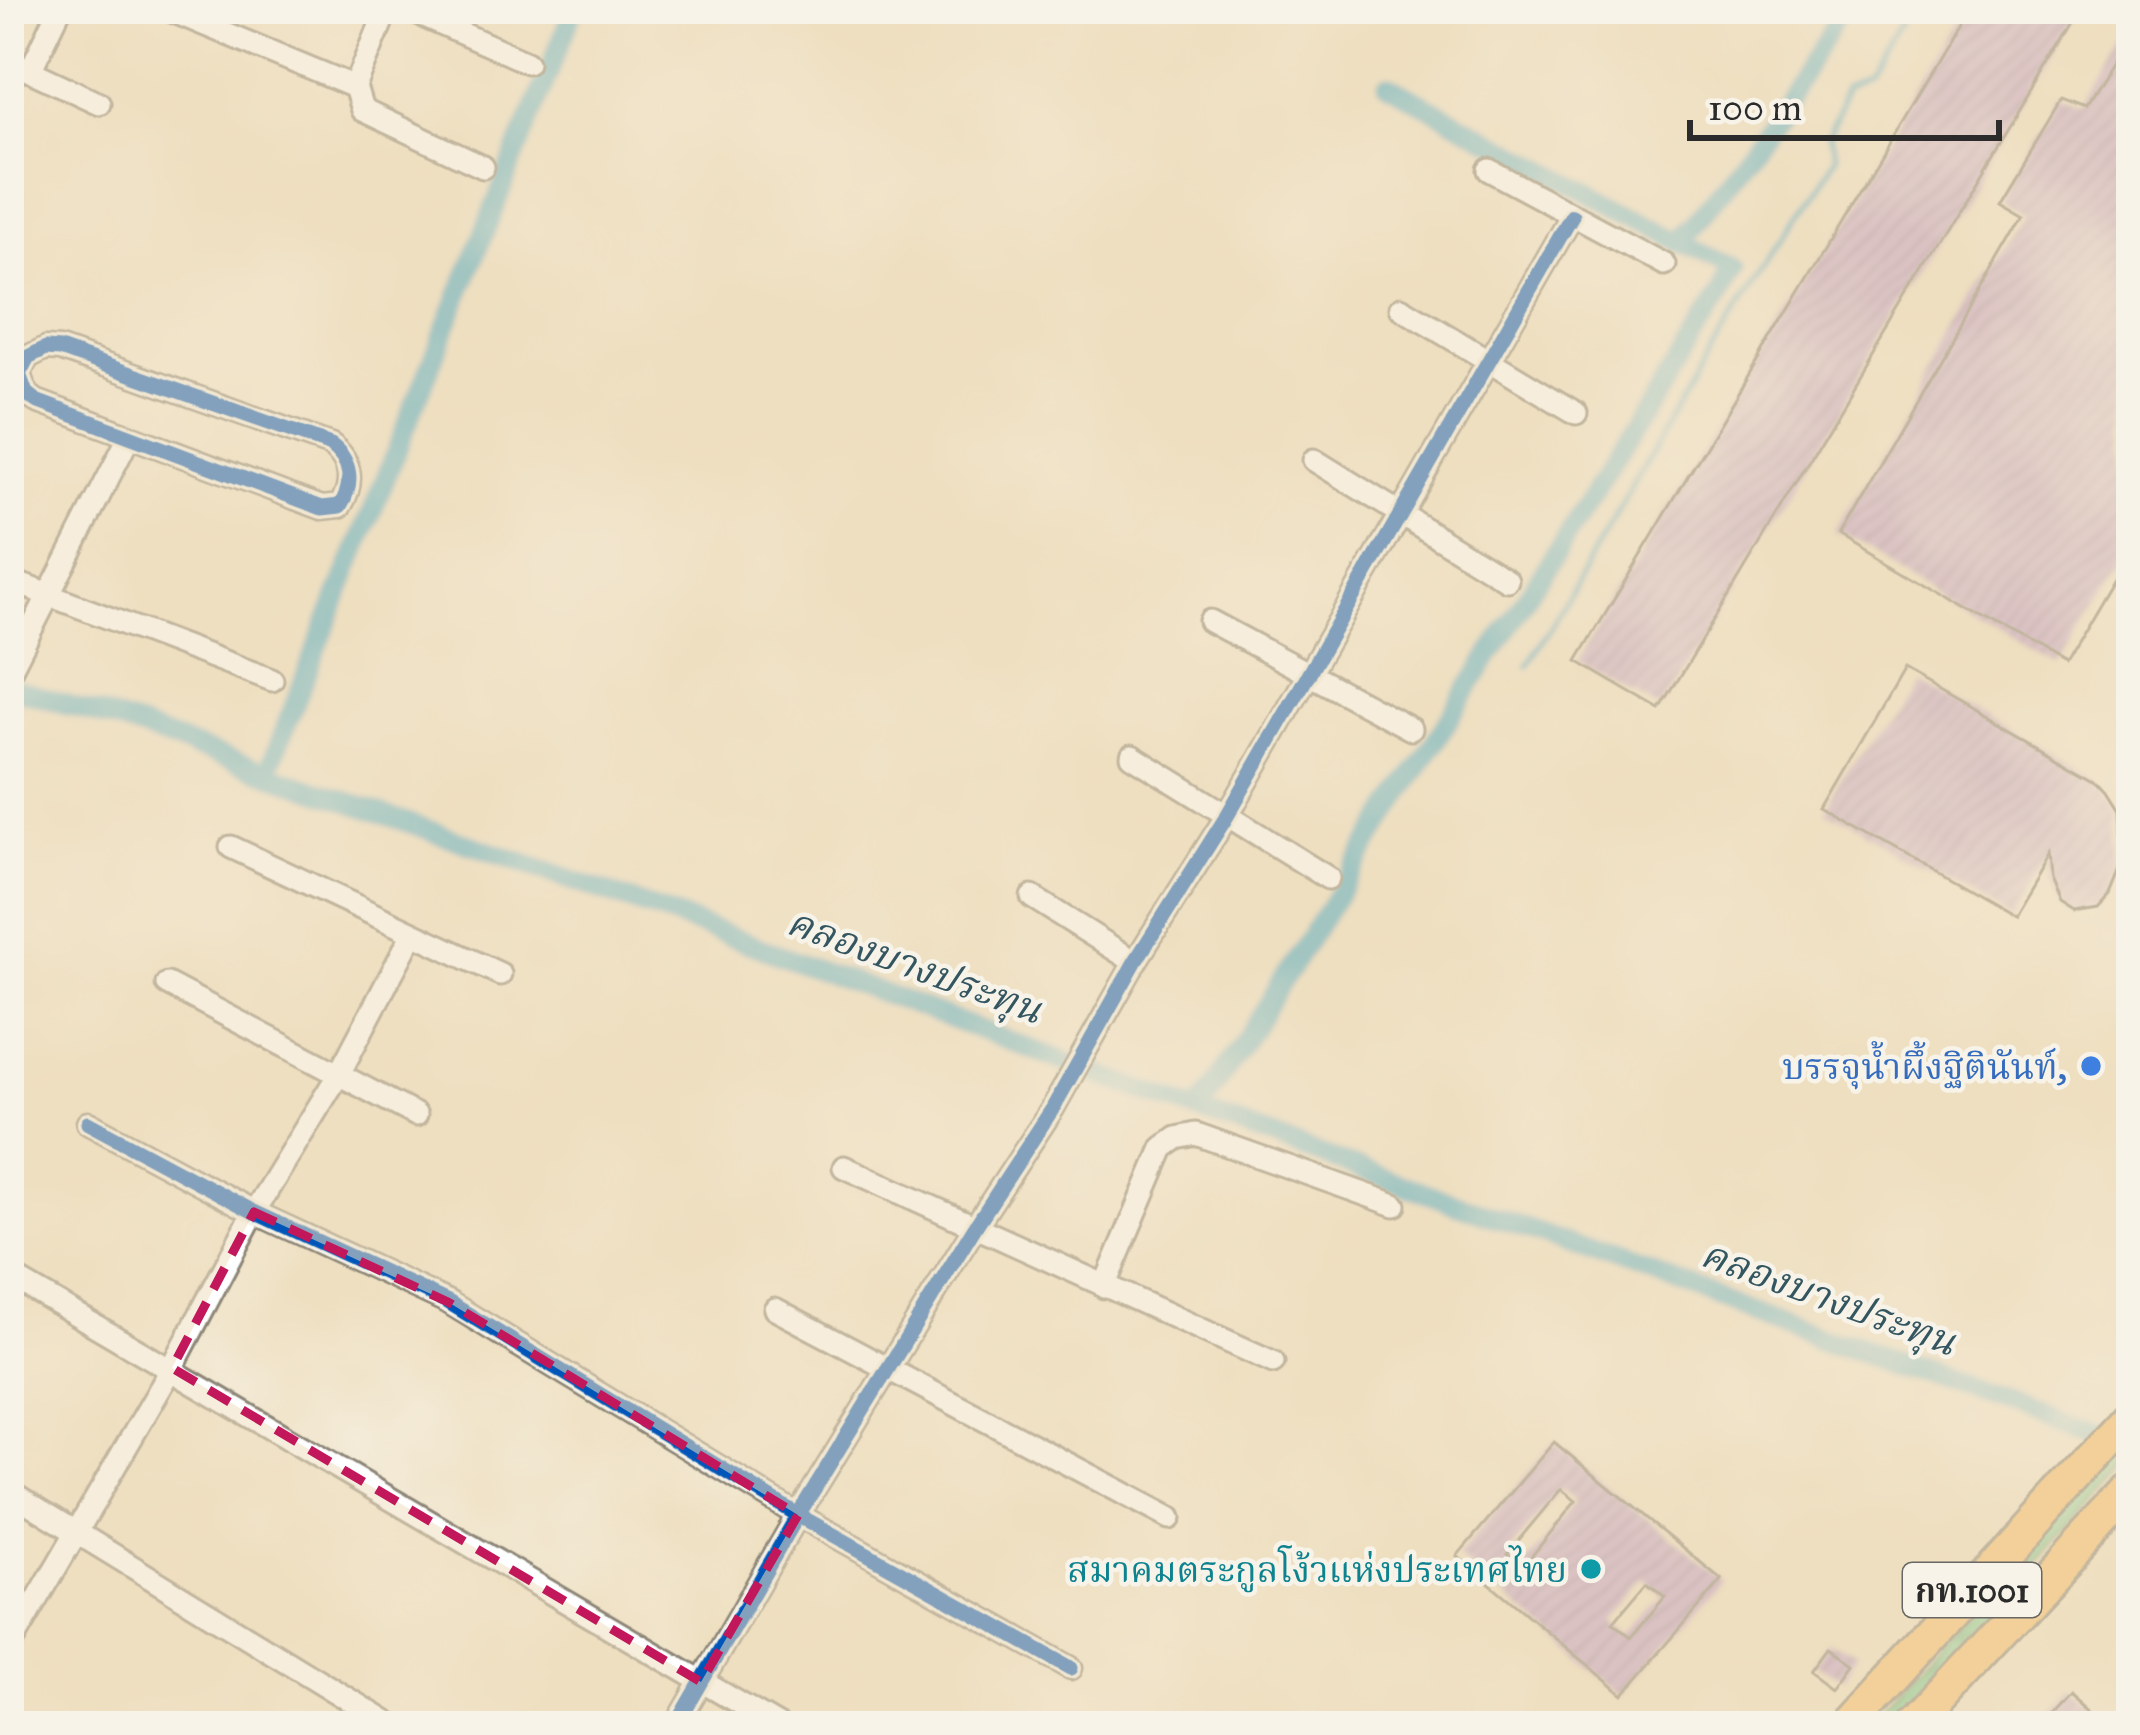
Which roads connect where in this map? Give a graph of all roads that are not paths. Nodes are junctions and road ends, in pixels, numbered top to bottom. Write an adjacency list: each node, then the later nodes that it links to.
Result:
1 (60, 9): 6 (street)
2 (167, 9): 7 (street)
3 (386, 9): 7 (street)
4 (406, 9): 5 (street)
5 (527, 62)
6 (19, 66): 8 (street)
7 (355, 87): 9 (street)
8 (99, 103)
9 (483, 167)
10 (1489, 170): 11 (street)
11 (1572, 217): 12 (street); 14 (street)
12 (1664, 264)
13 (1402, 308): 14 (street)
14 (1488, 363): 15 (street); 18 (street)
15 (1576, 413)
16 (129, 437): 16 (street); 21 (street)
17 (1314, 460): 18 (street)
18 (1402, 515): 20 (street); 24 (street)
19 (9, 580): 21 (street)
20 (1507, 580)
21 (52, 595): 23 (street); 25 (street)
22 (1210, 621): 24 (street)
23 (13, 665)
24 (1312, 673): 26 (street); 28 (street)
25 (272, 680)
26 (1411, 729)
27 (1132, 756): 28 (street)
28 (1227, 816): 30 (street); 33 (street)
29 (231, 847): 32 (street)
30 (1328, 878)
31 (1032, 897): 33 (street)
32 (413, 933): 34 (street); 36 (street)
33 (1135, 962): 42 (street)
34 (500, 974)
35 (167, 984): 36 (street)
36 (340, 1072): 37 (street); 41 (street)
37 (416, 1114)
38 (88, 1123): 41 (street)
39 (844, 1167): 42 (street)
40 (1396, 1205): 44 (street)
41 (254, 1212): 47 (street); 52 (street)
42 (975, 1227): 44 (street); 48 (street)
43 (9, 1275): 47 (street)
44 (1104, 1286): 46 (street)
45 (775, 1309): 48 (street)
46 (1273, 1362)
47 (172, 1368): 54 (street); 57 (street)
48 (888, 1369): 52 (street); 53 (street)
49 (2128, 1421): 61 (main road, กท.1001)
50 (9, 1491): 54 (street)
51 (2131, 1491): 62 (main road, กท.1001)
52 (799, 1515): 56 (street); 57 (street)
53 (1170, 1518)
54 (78, 1532): 55 (street); 58 (street)
55 (9, 1648)
56 (1071, 1668)
57 (700, 1682): 59 (street); 60 (street)
58 (392, 1726)
59 (676, 1726)
60 (778, 1726)
61 (1849, 1726)
62 (1913, 1726)

